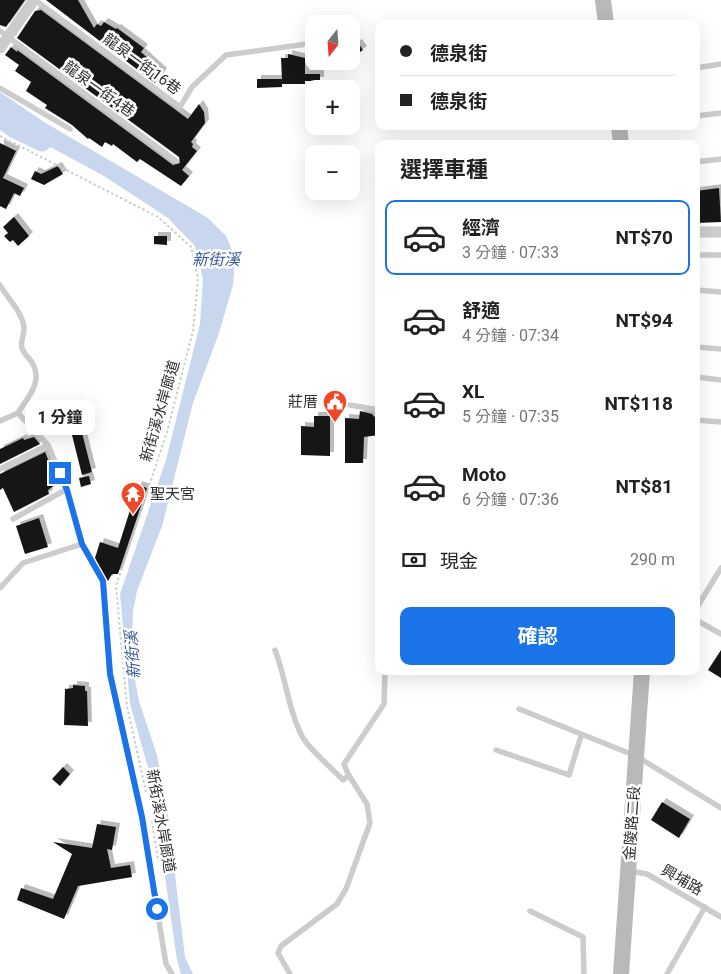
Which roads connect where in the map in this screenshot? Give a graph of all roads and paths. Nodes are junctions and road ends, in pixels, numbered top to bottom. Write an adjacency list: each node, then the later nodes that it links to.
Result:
1 (35, 0): 4 (street); 5 (lane, 龍泉一街16巷)
2 (603, 0): 3 (main road)
3 (606, 20)
4 (4, 34): 6 (street); 15 (lane, 龍泉一街4巷)
5 (305, 44)
6 (0, 48)
7 (721, 64): 8 (lane)
8 (700, 67)
9 (0, 88): 12 (lane)
10 (721, 113): 11 (lane)
11 (700, 116)
12 (70, 129)
13 (0, 136): 52 (path, 新街溪水岸廊道)
14 (721, 159): 16 (lane)
15 (176, 161)
16 (700, 162)
17 (700, 232): 18 (street)
18 (721, 232)
19 (700, 255): 20 (lane)
20 (721, 255)
21 (0, 285): 30 (lane)
22 (700, 290): 23 (lane)
23 (721, 292)
24 (700, 347): 25 (lane)
25 (721, 349)
26 (700, 377): 27 (lane)
27 (721, 380)
28 (350, 405): 29 (lane)
29 (375, 409)
30 (18, 413): 32 (lane); 34 (lane)
31 (700, 420): 33 (lane)
32 (0, 421)
33 (721, 422)
34 (48, 445): 35 (lane); 36 (lane)
35 (0, 469)
36 (67, 490): 37 (lane); 38 (lane)
37 (13, 519)
38 (82, 544): 40 (lane); 60 (lane)
39 (721, 568): 41 (lane)
40 (0, 588)
41 (700, 602)
42 (700, 622): 43 (lane)
43 (721, 634)
44 (275, 650): 51 (lane)
45 (385, 675): 51 (lane)
46 (642, 675): 50 (main road, 金陵路二段)
47 (519, 709): 48 (lane)
48 (581, 736): 49 (lane); 50 (lane)
49 (496, 750)
50 (636, 756): 53 (lane); 56 (main road, 金陵路二段)
51 (348, 775): 61 (lane)
52 (147, 799)
53 (721, 808)
54 (151, 818): 55 (path, 新街溪水岸廊道)
55 (159, 865)
56 (628, 870): 57 (lane, 興埔路); 63 (main road, 金陵路二段)
57 (705, 907): 59 (lane, 興埔路); 64 (lane)
58 (530, 911): 62 (lane)
59 (721, 917)
60 (172, 974)
61 (290, 974)
62 (584, 974)
63 (621, 974)
64 (667, 974)

